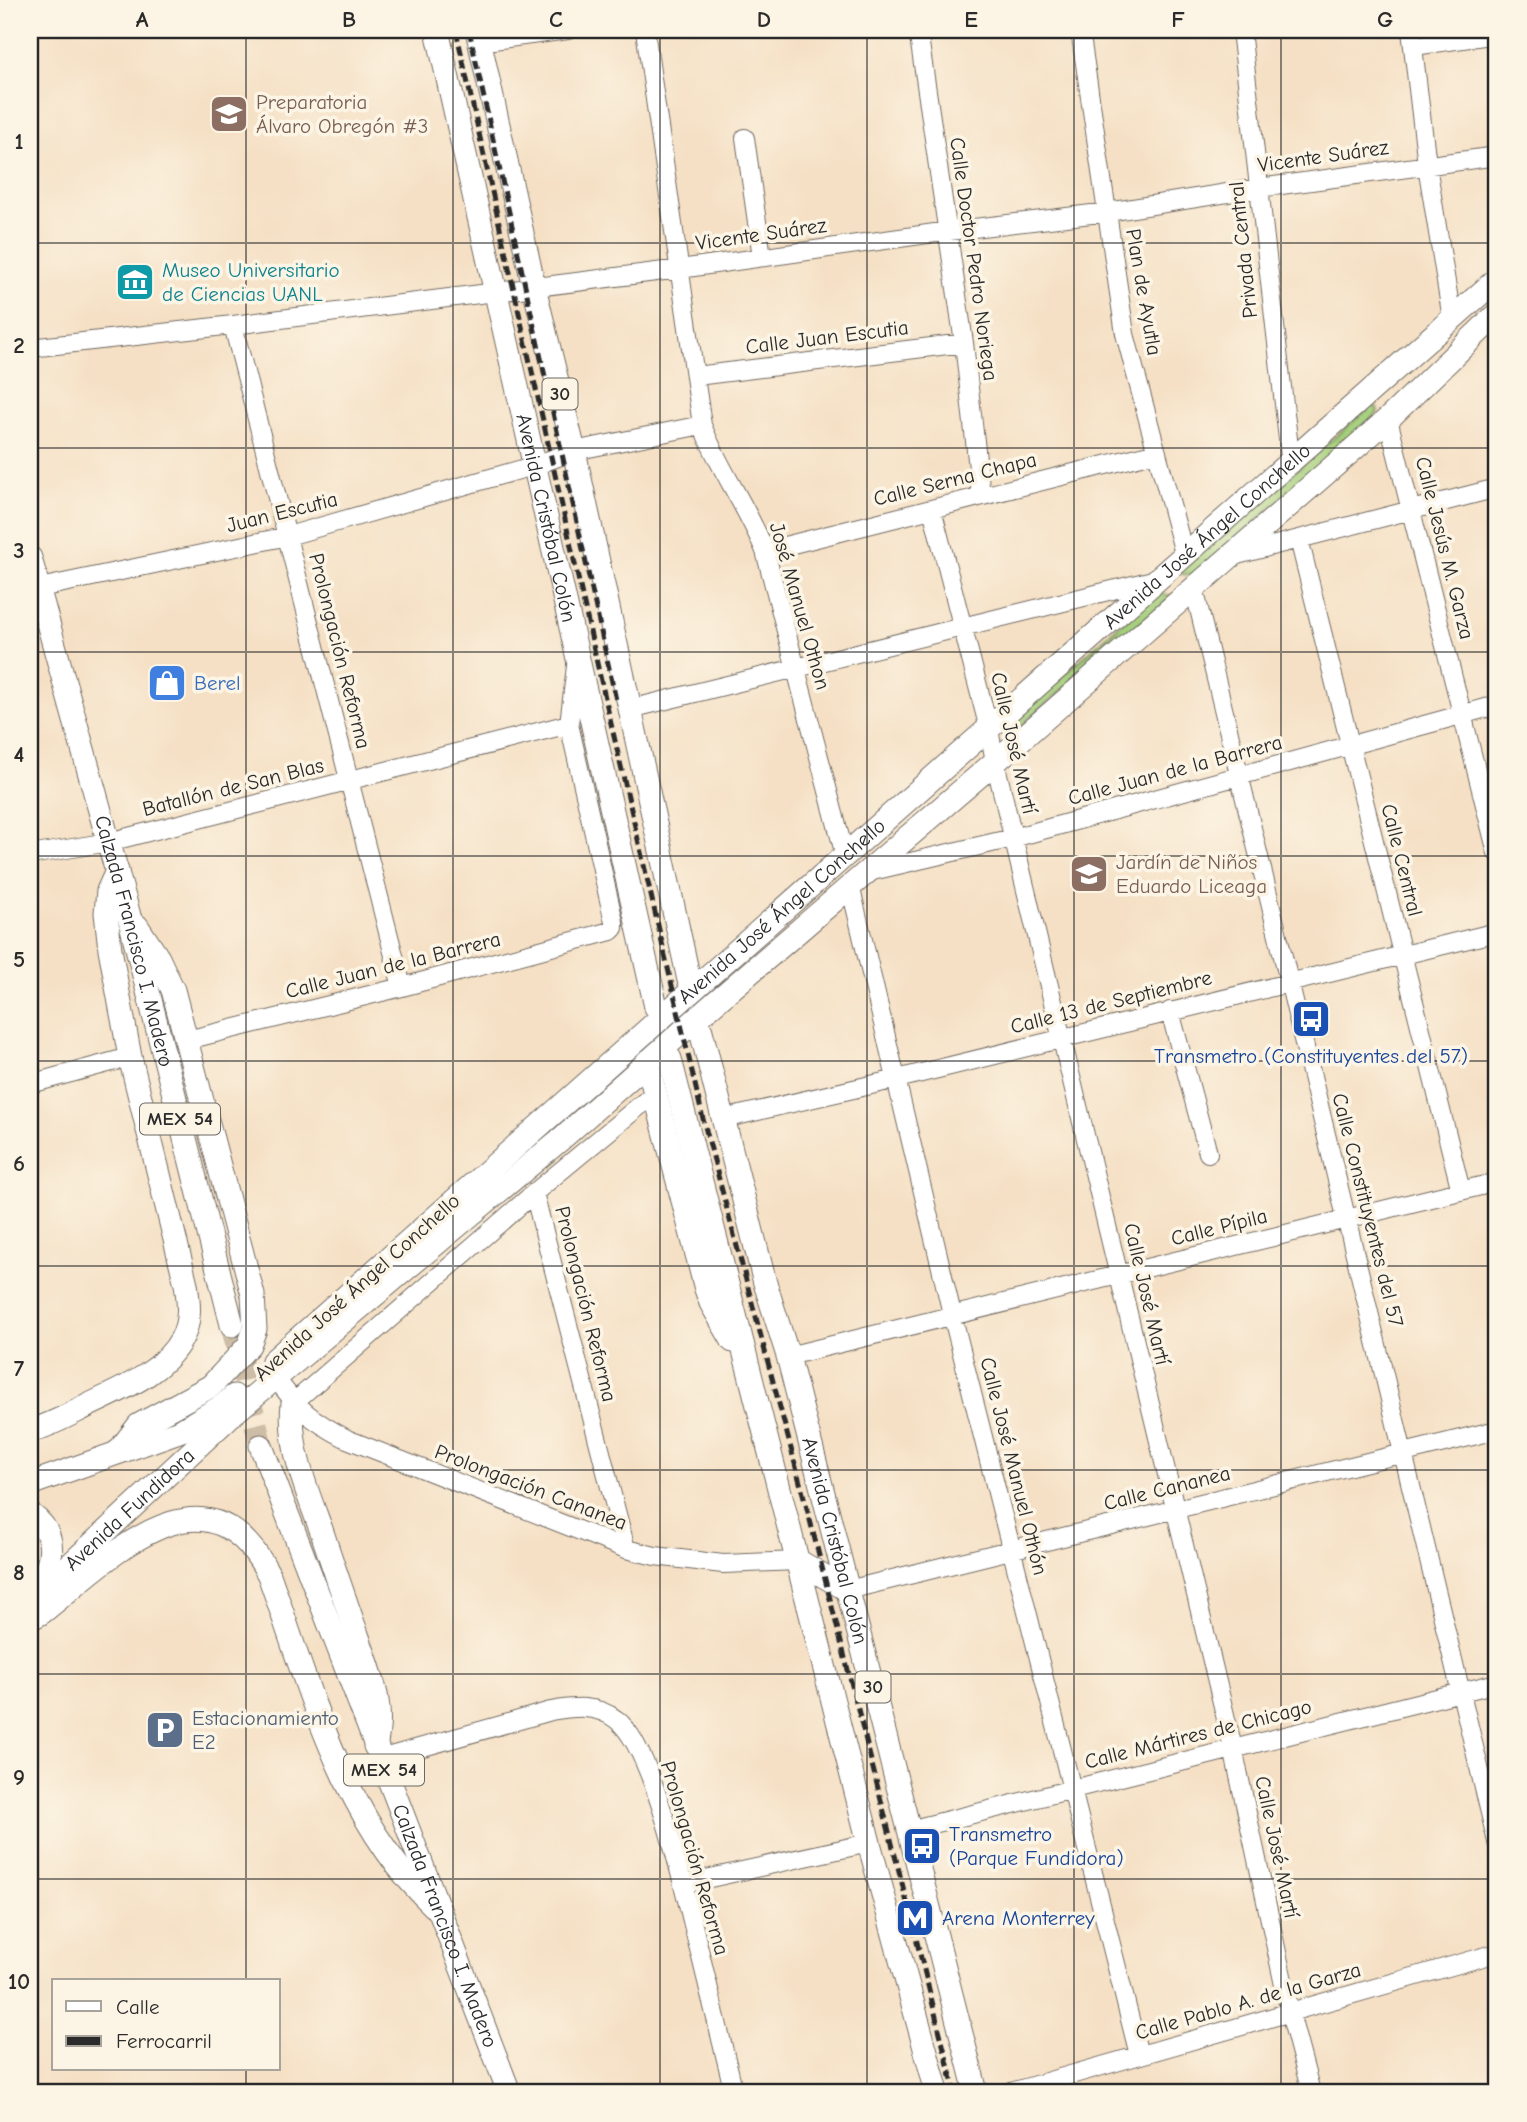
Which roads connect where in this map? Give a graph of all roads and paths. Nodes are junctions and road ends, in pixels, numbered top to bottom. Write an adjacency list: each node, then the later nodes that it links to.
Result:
1 (437, 30): 20 (main road, Avenida Cristóbal Colón / 30)
2 (568, 30): 8 (street)
3 (645, 30): 17 (street, José Manuel Othon)
4 (918, 30): 15 (street, Calle Doctor Pedro Noriega)
5 (1080, 30): 14 (street, Plan de Ayutla)
6 (1241, 30): 13 (street, Privada Central)
7 (1497, 34): 9 (street)
8 (478, 36): 19 (main road, Avenida Cristóbal Colón / 30)
9 (1412, 38): 12 (street)
10 (745, 138): 16 (street)
11 (1497, 156): 12 (street, Vicente Suárez)
12 (1427, 165): 13 (street, Vicente Suárez); 22 (street)
13 (1259, 188): 14 (street, Vicente Suárez); 31 (street, Privada Central)
14 (1108, 212): 15 (street, Vicente Suárez); 30 (street, Plan de Ayutla)
15 (949, 231): 16 (street, Vicente Suárez); 24 (street, Calle Doctor Pedro Noriega)
16 (762, 257): 17 (street, Vicente Suárez)
17 (680, 269): 19 (street, Vicente Suárez); 26 (street, José Manuel Othon)
18 (1497, 279): 22 (main road, Avenida José Ángel Conchello)
19 (534, 287): 20 (street, Vicente Suárez); 29 (main road, Avenida Cristóbal Colón / 30)
20 (495, 291): 23 (street, Vicente Suárez); 32 (main road, Avenida Cristóbal Colón / 30)
21 (1497, 314): 27 (main road, Avenida José Ángel Conchello)
22 (1452, 319): 31 (main road, Avenida José Ángel Conchello)
23 (233, 325): 25 (street, Vicente Suárez); 37 (street, Prolongación Reforma)
24 (964, 343): 26 (street, Calle Juan Escutia); 34 (street, Calle Doctor Pedro Noriega)
25 (30, 348)
26 (696, 376): 28 (street, José Manuel Othon)
27 (1388, 419): 36 (street, Calle Jesús M. Garza); 40 (main road, Avenida José Ángel Conchello)
28 (702, 425): 29 (street); 39 (street, José Manuel Othon)
29 (575, 451): 32 (street); 50 (main road, Avenida Cristóbal Colón / 30)
30 (1157, 452): 34 (street, Calle Serna Chapa); 41 (street, Plan de Ayutla)
31 (1291, 465): 41 (main road, Avenida José Ángel Conchello)
32 (536, 466): 37 (street, Juan Escutia); 47 (main road, Avenida Cristóbal Colón / 30)
33 (1497, 488): 36 (street)
34 (981, 495): 35 (street, Calle Serna Chapa)
35 (932, 509): 39 (street, Calle Serna Chapa); 46 (street, Calle José Martí)
36 (1412, 511): 38 (street); 51 (street, Calle Jesús M. Garza)
37 (288, 536): 45 (street, Juan Escutia); 57 (street, Prolongación Reforma)
38 (1299, 539): 40 (street); 54 (street, Calle Central)
39 (765, 551): 48 (street, José Manuel Othon)
40 (1230, 556): 44 (main road, Avenida José Ángel Conchello)
41 (1185, 557): 43 (main road, Avenida José Ángel Conchello)
42 (30, 558): 45 (main road, Calzada Francisco I. Madero / MEX 54)
43 (1161, 578): 44 (main road); 46 (street); 53 (main road, Avenida José Ángel Conchello)
44 (1194, 588): 55 (main road, Avenida José Ángel Conchello); 56 (street, Calle Constituyentes del 57)
45 (33, 590): 59 (main road, Calzada Francisco I. Madero / MEX 54)
46 (963, 628): 48 (street); 53 (street, Calle José Martí)
47 (577, 653): 52 (street); 71 (main road, Avenida Cristóbal Colón / 30)
48 (796, 669): 50 (street); 62 (street, José Manuel Othon)
49 (1497, 705): 51 (street, Calle Juan de la Barrera)
50 (631, 711): 68 (main road, Avenida Cristóbal Colón / 30)
51 (1464, 714): 54 (street, Calle Juan de la Barrera); 60 (street, Calle Jesús M. Garza)
52 (569, 724): 57 (street, Batallón de San Blas); 70 (street, Calle Juan de la Barrera)
53 (989, 729): 55 (street, Calle José Martí); 62 (main road, Avenida José Ángel Conchello)
54 (1351, 745): 56 (street, Calle Juan de la Barrera); 67 (street, Calle Central)
55 (995, 762): 58 (street, Calle José Martí); 64 (main road, Avenida José Ángel Conchello)
56 (1239, 776): 58 (street, Calle Juan de la Barrera); 69 (street, Calle Constituyentes del 57)
57 (349, 781): 59 (street, Batallón de San Blas); 70 (street, Prolongación Reforma)
58 (1013, 838): 64 (street, Calle Juan de la Barrera); 75 (street, Calle José Martí)
59 (109, 842): 61 (street, Batallón de San Blas); 63 (main road, Calzada Francisco I. Madero / MEX 54)
60 (1497, 853)
61 (30, 855)
62 (845, 856): 68 (main road, Avenida José Ángel Conchello)
63 (117, 871): 65 (main road, Calzada Francisco I. Madero / MEX 54); 77 (main road)
64 (857, 879): 72 (main road, Avenida José Ángel Conchello); 79 (street, Calle José Manuel Othón)
65 (128, 912): 76 (main road); 90 (main road, Calzada Francisco I. Madero / MEX 54)
66 (1497, 932): 67 (street, Calle 13 de Septiembre)
67 (1401, 955): 69 (street, Calle 13 de Septiembre); 85 (street, Calle Central)
68 (695, 980): 99 (main road, Avenida José Ángel Conchello)
69 (1289, 982): 73 (street, Calle 13 de Septiembre); 87 (street, Calle Constituyentes del 57)
70 (402, 987): 76 (street, Calle Juan de la Barrera)
71 (656, 1007)
72 (710, 1007): 78 (main road, Avenida José Ángel Conchello); 82 (main road)
73 (1170, 1011): 75 (street, Calle 13 de Septiembre); 83 (street)
74 (701, 1031): 91 (main road, Avenida Cristóbal Colón / 30)
75 (1061, 1037): 79 (street, Calle 13 de Septiembre); 88 (street, Calle José Martí)
76 (187, 1040): 99 (main road)
77 (130, 1057): 80 (street); 97 (main road)
78 (658, 1060): 81 (main road); 92 (main road, Avenida Cristóbal Colón / 30); 93 (main road, Avenida José Ángel Conchello)
79 (897, 1079): 82 (street, Calle 13 de Septiembre); 89 (street, Calle José Manuel Othón)
80 (30, 1084)
81 (655, 1093): 86 (street); 92 (main road)
82 (736, 1116): 91 (main road)
83 (1208, 1153)
84 (1497, 1182): 85 (street, Calle Pípila)
85 (1461, 1191): 87 (street, Calle Pípila)
86 (534, 1193): 94 (street); 104 (street, Prolongación Reforma)
87 (1346, 1219): 88 (street, Calle Pípila); 100 (street, Calle Constituyentes del 57)
88 (1120, 1275): 89 (street, Calle Pípila); 102 (street, Calle José Martí)
89 (952, 1314): 91 (street, Calle Pípila); 105 (street, Calle José Manuel Othón)
90 (232, 1325)
91 (788, 1356): 107 (main road, Avenida Cristóbal Colón / 30)
92 (747, 1364): 106 (main road, Avenida Cristóbal Colón / 30)
93 (276, 1378): 94 (street, Prolongación Cananea); 95 (main road, Avenida José Ángel Conchello)
94 (293, 1403): 104 (street, Prolongación Cananea); 113 (main road)
95 (229, 1417): 108 (main road, Avenida Fundidora)
96 (1497, 1430): 100 (street, Calle Cananea)
97 (30, 1431)
98 (261, 1446): 113 (main road, Calzada Francisco I. Madero / MEX 54)
99 (118, 1452): 101 (main road, Avenida José Ángel Conchello)
100 (1403, 1453): 102 (street, Calle Cananea); 111 (street, Calle Constituyentes del 57)
101 (35, 1479)
102 (1174, 1509): 105 (street, Calle Cananea); 112 (street, Calle José Martí)
103 (30, 1514): 108 (main road)
104 (626, 1549): 106 (street, Prolongación Cananea)
105 (1011, 1549): 107 (street, Calle Cananea); 114 (street, Calle José Manuel Othón)
106 (798, 1561): 107 (main road); 117 (main road, Avenida Cristóbal Colón / 30)
107 (848, 1590): 115 (main road, Avenida Cristóbal Colón / 30)
108 (33, 1598)
109 (30, 1619): 119 (main road)
110 (1497, 1683): 111 (street, Calle Mártires de Chicago)
111 (1461, 1692): 112 (street, Calle Mártires de Chicago); 116 (street, Calle Constituyentes del 57)
112 (1233, 1748): 114 (street, Calle Mártires de Chicago); 121 (street, Calle José Martí)
113 (377, 1753): 118 (street, Prolongación Reforma); 119 (main road, Calzada Francisco I. Madero / MEX 54)
114 (1072, 1788): 115 (street, Calle Mártires de Chicago); 122 (street, Calle José Manuel Othón)
115 (909, 1830): 126 (main road, Avenida Cristóbal Colón / 30)
116 (1497, 1842)
117 (869, 1843): 118 (street); 125 (main road, Avenida Cristóbal Colón / 30)
118 (682, 1884): 124 (street, Prolongación Reforma)
119 (442, 1913): 123 (main road, Calzada Francisco I. Madero / MEX 54)
120 (1497, 1953): 121 (street, Calle Pablo A. de la Garza)
121 (1290, 2013): 122 (street, Calle Pablo A. de la Garza); 128 (street, Calle José Martí)
122 (1139, 2056): 127 (street, Calle Pablo A. de la Garza)
123 (509, 2092)
124 (734, 2092)
125 (937, 2092)
126 (976, 2092)
127 (1011, 2092)
128 (1311, 2092)

